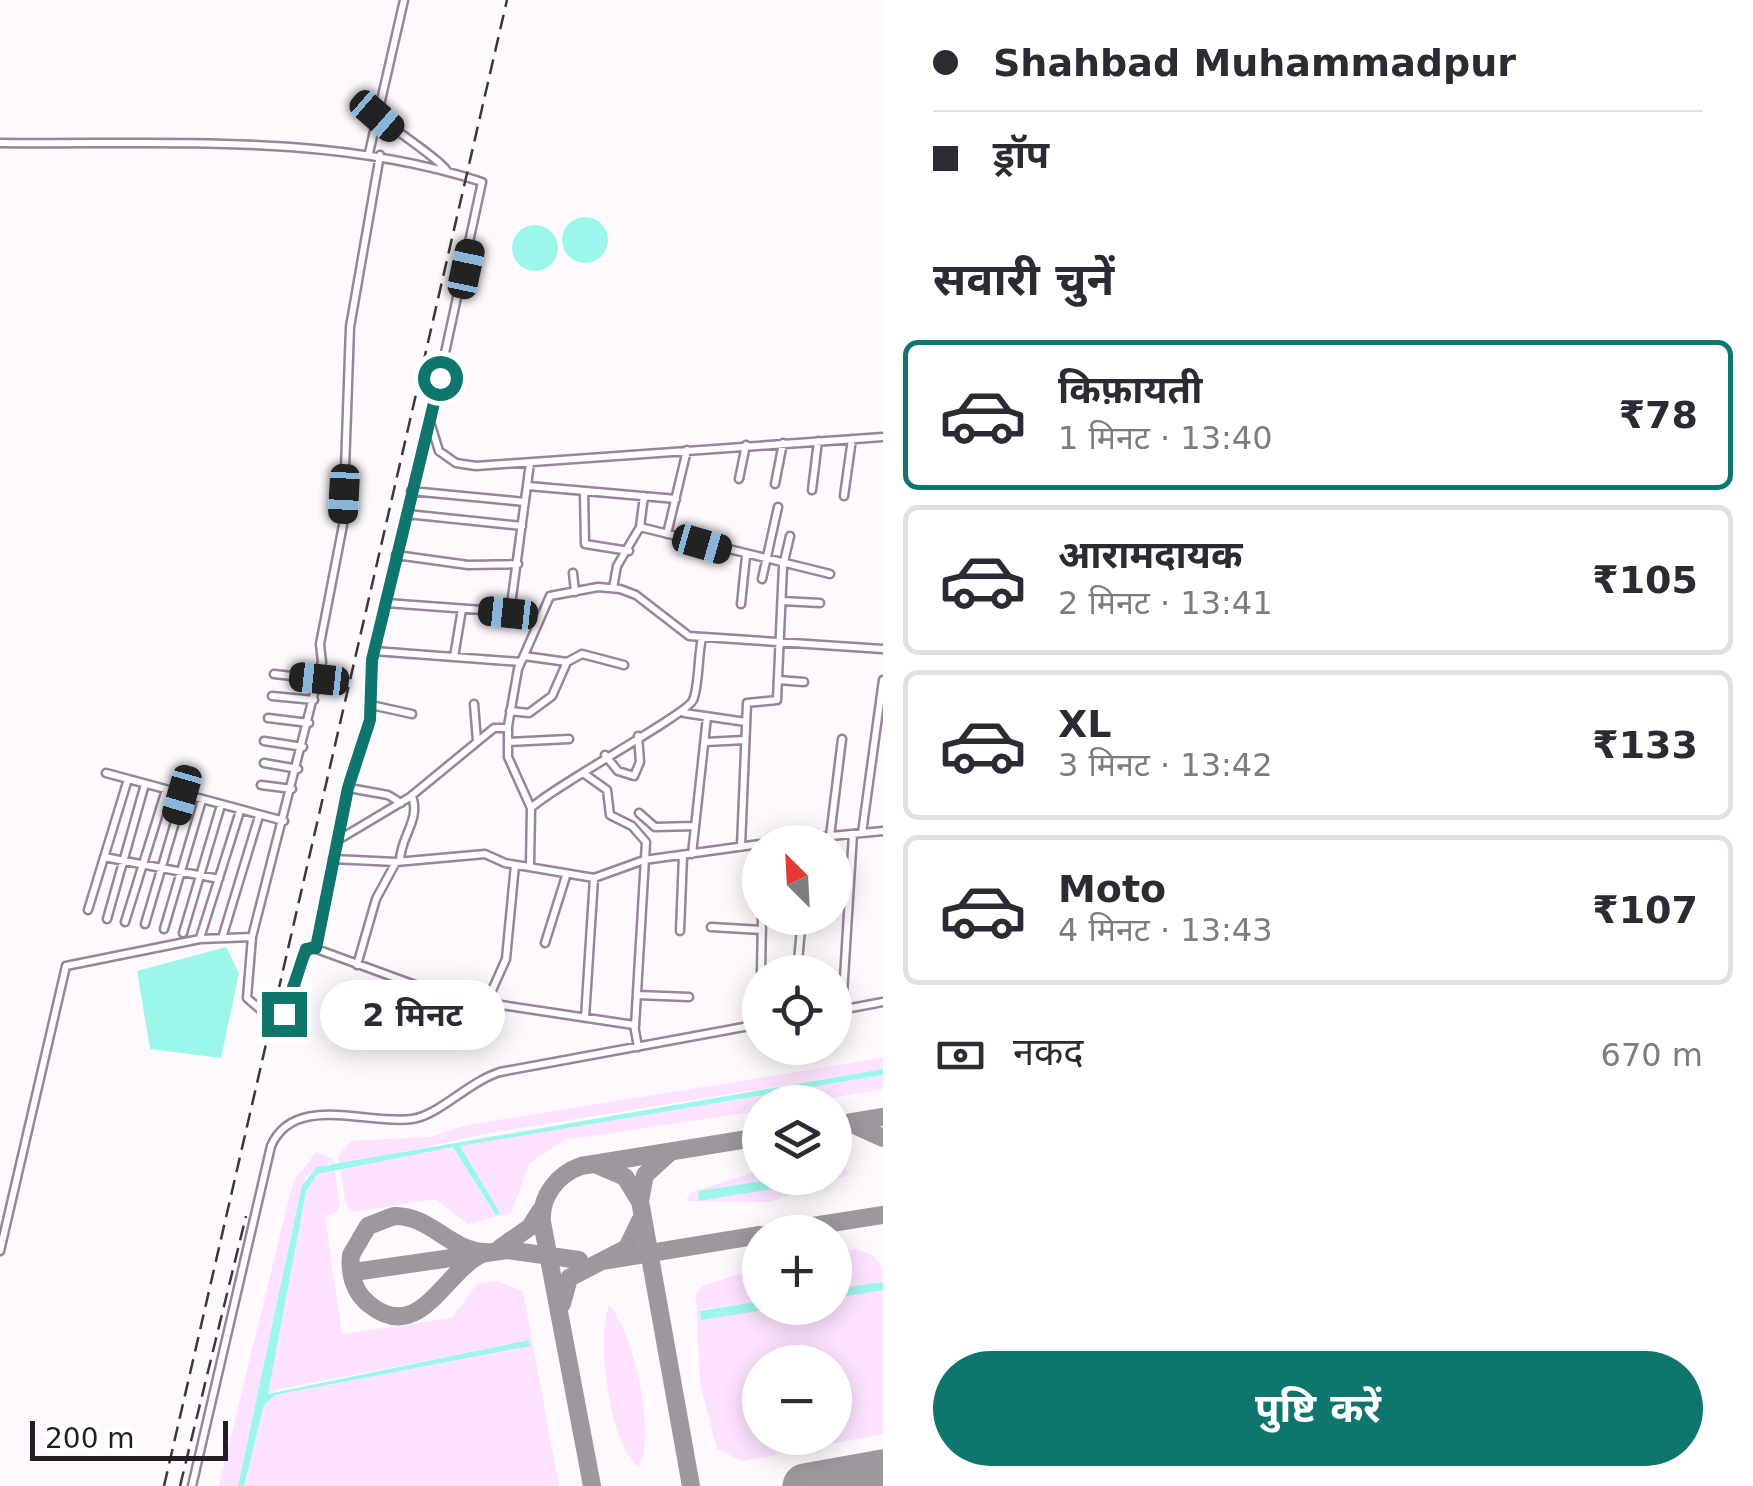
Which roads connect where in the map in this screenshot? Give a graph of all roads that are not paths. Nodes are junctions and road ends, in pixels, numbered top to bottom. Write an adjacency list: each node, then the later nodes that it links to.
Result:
1 (404, 0): 2 (street)
2 (377, 116): 4 (street); 6 (street)
3 (0, 144): 4 (street)
4 (369, 153): 5 (street)
5 (380, 154): 6 (street); 56 (street)
6 (447, 172): 7 (street)
7 (430, 422): 14 (street); 20 (street)
8 (883, 438): 9 (street)
9 (852, 439): 10 (street); 22 (street)
10 (818, 441): 11 (street); 19 (street)
11 (782, 443): 12 (street); 16 (street)
12 (746, 445): 13 (street); 15 (street)
13 (687, 450): 14 (street); 23 (street)
14 (530, 463): 17 (street)
15 (739, 479)
16 (775, 484)
17 (528, 486): 18 (street); 24 (street)
18 (584, 490): 21 (street); 31 (street)
19 (812, 490)
20 (411, 491): 24 (street); 26 (street)
21 (644, 496): 23 (street); 28 (street)
22 (844, 496)
23 (676, 499): 29 (street)
24 (526, 502): 27 (street)
25 (778, 507): 34 (street)
26 (407, 514): 27 (street); 32 (street)
27 (522, 526): 35 (street)
28 (640, 527): 29 (street); 31 (street)
29 (667, 534): 33 (street)
30 (790, 536): 36 (street)
31 (629, 550): 40 (street)
32 (396, 555): 35 (street); 43 (street)
33 (746, 556): 34 (street); 45 (street)
34 (766, 561): 36 (street); 39 (street)
35 (518, 564): 46 (street)
36 (784, 566): 38 (street); 42 (street)
37 (572, 573): 41 (street)
38 (830, 574)
39 (762, 579)
40 (613, 588): 41 (street); 47 (street)
41 (576, 592): 52 (street)
42 (782, 601): 44 (street); 48 (street)
43 (386, 603): 46 (street); 50 (street)
44 (820, 603)
45 (741, 604)
46 (462, 609): 51 (street)
47 (702, 638): 48 (street); 65 (street)
48 (780, 640): 49 (street); 57 (street)
49 (883, 650)
50 (374, 652): 51 (street); 63 (street)
51 (454, 657): 52 (street)
52 (523, 659): 53 (street); 64 (street)
53 (567, 662): 54 (street); 64 (street)
54 (624, 665)
55 (274, 674): 56 (street)
56 (319, 679): 61 (street)
57 (778, 680): 59 (street); 69 (street)
58 (883, 680): 106 (street)
59 (804, 682)
60 (272, 696): 61 (street)
61 (314, 700): 70 (street)
62 (474, 704): 75 (street)
63 (370, 705): 66 (street); 89 (street)
64 (510, 711): 71 (street)
65 (684, 713): 67 (street); 72 (street)
66 (412, 714)
67 (707, 717): 69 (street); 79 (street)
68 (268, 718): 70 (street)
69 (746, 722): 76 (street)
70 (308, 723): 80 (street)
71 (508, 728): 75 (street); 78 (street)
72 (638, 736): 81 (street); 81 (street)
73 (842, 738): 102 (street)
74 (569, 739): 78 (street)
75 (477, 740): 93 (street)
76 (745, 740): 79 (street); 108 (street)
77 (264, 741): 80 (street)
78 (508, 742): 97 (street)
79 (705, 742): 103 (street)
80 (303, 746): 83 (street)
81 (606, 755): 84 (street)
82 (264, 763): 83 (street)
83 (298, 769): 90 (street)
84 (583, 773): 97 (street); 113 (street)
85 (106, 774): 86 (street)
86 (128, 779): 87 (street); 110 (street)
87 (145, 784): 91 (street); 112 (street)
88 (261, 785): 90 (street)
89 (348, 788): 95 (street); 107 (street)
90 (292, 789): 101 (street)
91 (166, 790): 92 (street); 115 (street)
92 (182, 795): 94 (street); 118 (street)
93 (412, 796): 95 (street); 114 (street)
94 (202, 800): 96 (street); 119 (street)
95 (401, 803): 107 (street)
96 (221, 805): 98 (street); 120 (street)
97 (531, 808): 117 (street)
98 (240, 810): 100 (street); 123 (street)
99 (639, 812): 103 (street)
100 (259, 816): 101 (street); 134 (street)
101 (285, 817): 133 (street)
102 (831, 825)
103 (694, 826): 109 (street)
104 (883, 830): 106 (street)
105 (852, 834): 106 (street)
106 (857, 834): 138 (street)
107 (337, 841): 111 (street)
108 (741, 846): 109 (street)
109 (688, 855): 113 (street); 132 (street)
110 (104, 857): 112 (street); 124 (street)
111 (333, 859): 114 (street); 137 (street)
112 (122, 860): 115 (street); 125 (street)
113 (644, 860): 122 (street); 140 (street)
114 (398, 862): 116 (street); 139 (street)
115 (142, 864): 118 (street); 126 (street)
116 (515, 865): 117 (street); 143 (street)
117 (530, 865): 121 (street)
118 (161, 867): 119 (street); 127 (street)
119 (182, 872): 120 (street); 129 (street)
120 (200, 876): 123 (street); 131 (street)
121 (566, 876): 122 (street); 136 (street)
122 (594, 878): 147 (street)
123 (219, 879): 135 (street)
124 (88, 910)
125 (107, 919)
126 (125, 922)
127 (144, 924)
128 (711, 926): 130 (street)
129 (164, 928)
130 (742, 928)
131 (183, 932)
132 (680, 932)
133 (252, 937): 134 (street); 145 (street)
134 (222, 938): 135 (street)
135 (200, 939): 151 (street)
136 (545, 943)
137 (316, 948): 139 (street); 146 (street)
138 (842, 955)
139 (357, 965): 143 (street)
140 (638, 995): 141 (street); 148 (street)
141 (689, 997)
142 (883, 1002): 144 (street)
143 (486, 1006): 147 (street)
144 (852, 1008)
145 (261, 1010)
146 (277, 1013)
147 (585, 1018): 148 (street)
148 (635, 1026): 150 (street)
149 (742, 1027): 150 (street)
150 (638, 1047): 152 (street)
151 (0, 1251)
152 (192, 1486)

